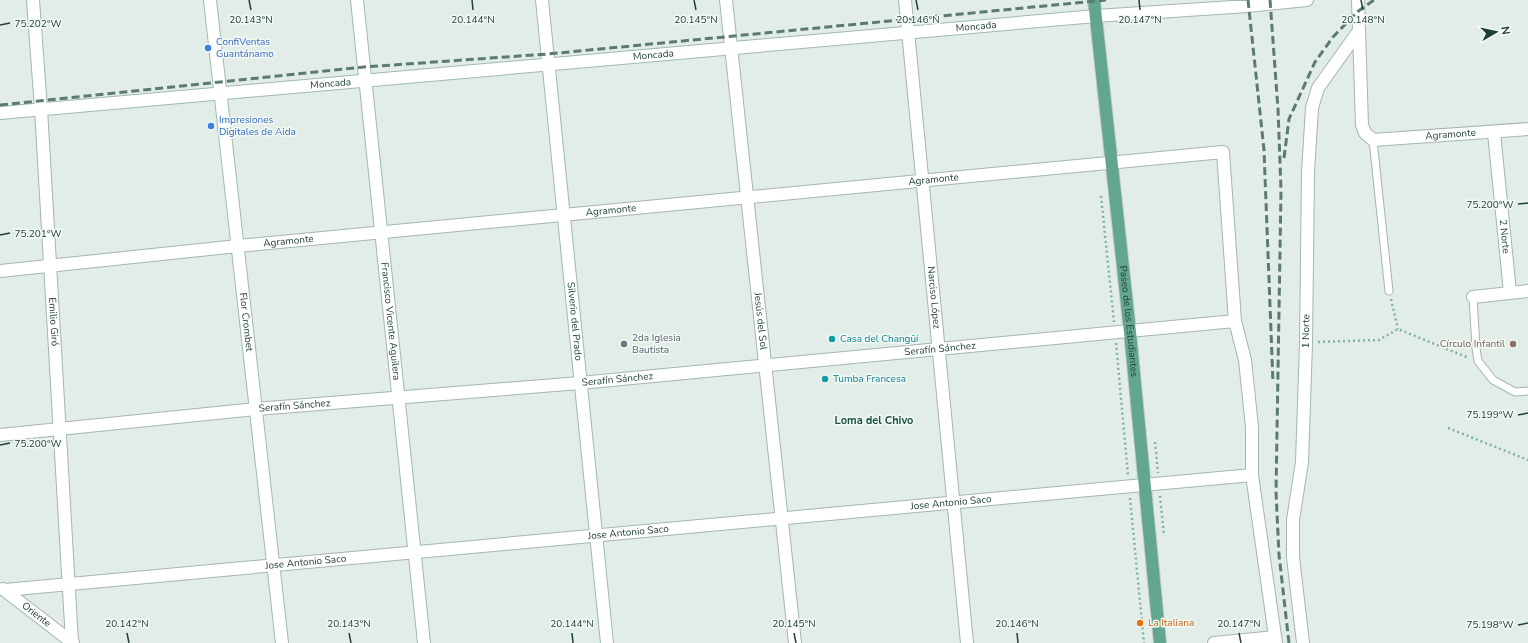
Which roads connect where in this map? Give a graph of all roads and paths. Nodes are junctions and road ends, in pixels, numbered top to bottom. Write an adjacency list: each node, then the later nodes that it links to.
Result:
1 (33, 0): 18 (street, Emilio Giró)
2 (210, 0): 17 (street, Flor Crombet)
3 (357, 0): 16 (street, Francisco Vicente Aguilera)
4 (542, 0): 15 (street, Silverio del Prado)
5 (726, 0): 14 (street, Jesús del Sol)
6 (905, 0): 13 (street, Narciso López)
7 (1094, 0): 11 (main road, Paseo de los Estudiantes)
8 (1307, 0): 10 (street, Moncada)
9 (1358, 0): 12 (street)
10 (1202, 4): 11 (street, Moncada)
11 (1096, 16): 13 (street, Moncada); 23 (main road, Paseo de los Estudiantes)
12 (1358, 32): 22 (street); 38 (street, 1 Norte)
13 (908, 34): 14 (street, Moncada); 24 (street, Narciso López)
14 (732, 49): 15 (street, Moncada); 25 (street, Jesús del Sol)
15 (549, 65): 16 (street, Moncada); 26 (street, Silverio del Prado)
16 (366, 80): 17 (street, Moncada); 27 (street, Francisco Vicente Aguilera)
17 (221, 93): 18 (street, Moncada); 28 (street, Flor Crombet)
18 (41, 109): 19 (street, Moncada); 29 (street, Emilio Giró)
19 (0, 114)
20 (1528, 129): 21 (street, Agramonte)
21 (1494, 133): 22 (street, Agramonte); 33 (street, 2 Norte)
22 (1373, 140): 31 (lane)
23 (1111, 163): 24 (street, Agramonte); 35 (street, Agramonte); 37 (main road, Paseo de los Estudiantes)
24 (921, 181): 25 (street, Agramonte); 39 (street, Narciso López)
25 (747, 197): 26 (street, Agramonte); 41 (street, Jesús del Sol)
26 (563, 215): 27 (street, Agramonte); 42 (street, Silverio del Prado)
27 (382, 232): 28 (street, Agramonte); 44 (street, Francisco Vicente Aguilera)
28 (238, 246): 29 (street, Agramonte); 45 (street, Flor Crombet)
29 (50, 266): 30 (street, Agramonte); 47 (street, Emilio Giró)
30 (0, 271)
31 (1389, 291): 36 (path)
32 (1528, 291): 33 (street)
33 (1510, 292): 34 (street)
34 (1473, 297): 40 (lane)
35 (1235, 321): 37 (street, Serafín Sánchez); 50 (street)
36 (1398, 329): 38 (path); 40 (path)
37 (1130, 332): 39 (street, Serafín Sánchez); 51 (main road, Paseo de los Estudiantes)
38 (1306, 342): 68 (street, 1 Norte)
39 (940, 350): 41 (street, Serafín Sánchez); 52 (street, Narciso López)
40 (1478, 361): 43 (lane)
41 (766, 365): 42 (street, Serafín Sánchez); 53 (street, Jesús del Sol)
42 (580, 383): 44 (street, Serafín Sánchez); 54 (street, Silverio del Prado)
43 (1528, 391)
44 (399, 397): 45 (street, Serafín Sánchez); 55 (street, Francisco Vicente Aguilera)
45 (256, 409): 47 (street, Serafín Sánchez); 56 (street, Flor Crombet)
46 (1448, 428): 49 (path)
47 (59, 429): 48 (street, Serafín Sánchez); 57 (street, Emilio Giró)
48 (0, 435)
49 (1528, 460)
50 (1252, 475): 51 (street, Jose Antonio Saco); 59 (street)
51 (1144, 484): 52 (street, Jose Antonio Saco); 66 (main road, Paseo de los Estudiantes)
52 (954, 502): 53 (street, Jose Antonio Saco); 65 (street, Narciso López)
53 (782, 518): 54 (street, Jose Antonio Saco); 64 (street, Jesús del Sol)
54 (596, 535): 55 (street, Jose Antonio Saco); 63 (street, Silverio del Prado)
55 (415, 552): 56 (street, Jose Antonio Saco); 62 (street, Francisco Vicente Aguilera)
56 (274, 565): 57 (street, Jose Antonio Saco); 61 (street, Flor Crombet)
57 (68, 584): 58 (street, Jose Antonio Saco); 60 (street, Emilio Giró)
58 (2, 588): 60 (street, Oriente)
59 (1275, 640): 67 (street)
60 (73, 643)
61 (282, 643)
62 (424, 643)
63 (607, 643)
64 (795, 643)
65 (967, 643)
66 (1160, 643)
67 (1214, 643)
68 (1303, 643)

